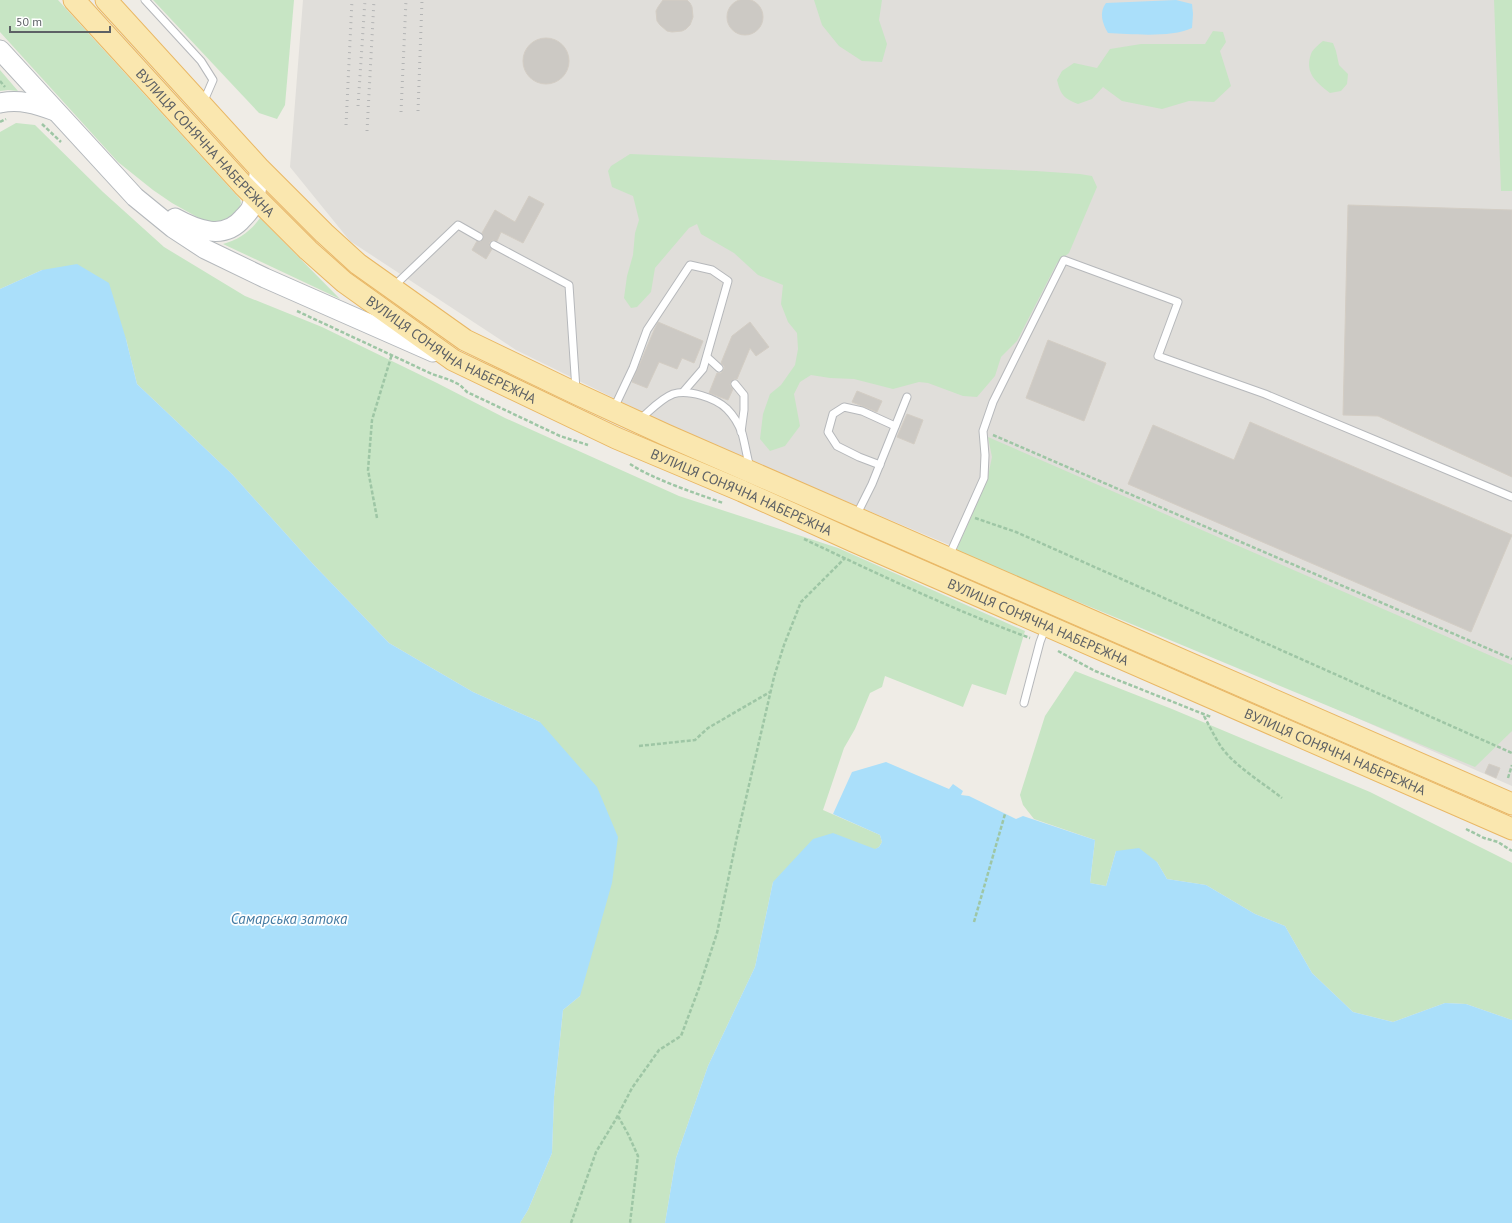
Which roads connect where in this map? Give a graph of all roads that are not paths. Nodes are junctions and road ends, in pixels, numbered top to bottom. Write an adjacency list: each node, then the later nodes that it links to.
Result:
1 (74, 0): 9 (main road, ВУЛИЦЯ СОНЯЧНА НАБЕРЕЖНА)
2 (106, 0): 6 (main road, ВУЛИЦЯ СОНЯЧНА НАБЕРЕЖНА)
3 (145, 0): 6 (lane)
4 (0, 50): 7 (main road)
5 (0, 103): 7 (main road)
6 (202, 105): 8 (main road, ВУЛИЦЯ СОНЯЧНА НАБЕРЕЖНА)
7 (56, 112): 10 (main road)
8 (260, 169): 9 (main road); 13 (main road, ВУЛИЦЯ СОНЯЧНА НАБЕРЕЖНА)
9 (255, 196): 10 (main road); 15 (main road, ВУЛИЦЯ СОНЯЧНА НАБЕРЕЖНА)
10 (135, 197): 15 (main road)
11 (480, 237): 13 (lane)
12 (494, 245): 19 (lane)
13 (392, 288): 19 (main road, ВУЛИЦЯ СОНЯЧНА НАБЕРЕЖНА)
14 (707, 357): 16 (lane); 18 (lane); 21 (lane)
15 (453, 360): 21 (main road, ВУЛИЦЯ СОНЯЧНА НАБЕРЕЖНА)
16 (719, 368)
17 (735, 384): 23 (lane)
18 (684, 391): 21 (lane); 23 (lane)
19 (577, 394): 21 (main road, ВУЛИЦЯ СОНЯЧНА НАБЕРЕЖНА)
20 (907, 397): 22 (lane)
21 (622, 424): 25 (main road, ВУЛИЦЯ СОНЯЧНА НАБЕРЕЖНА)
22 (895, 426): 24 (lane); 24 (lane)
23 (741, 432): 25 (lane)
24 (880, 465): 27 (lane)
25 (747, 481): 27 (main road, ВУЛИЦЯ СОНЯЧНА НАБЕРЕЖНА)
26 (1512, 497): 28 (lane)
27 (851, 530): 28 (main road, ВУЛИЦЯ СОНЯЧНА НАБЕРЕЖНА); 29 (main road, ВУЛИЦЯ СОНЯЧНА НАБЕРЕЖНА)
28 (948, 558): 31 (main road, ВУЛИЦЯ СОНЯЧНА НАБЕРЕЖНА)
29 (1046, 626): 30 (lane); 32 (main road, ВУЛИЦЯ СОНЯЧНА НАБЕРЕЖНА)
30 (1024, 703)
31 (1512, 804)
32 (1512, 829)

